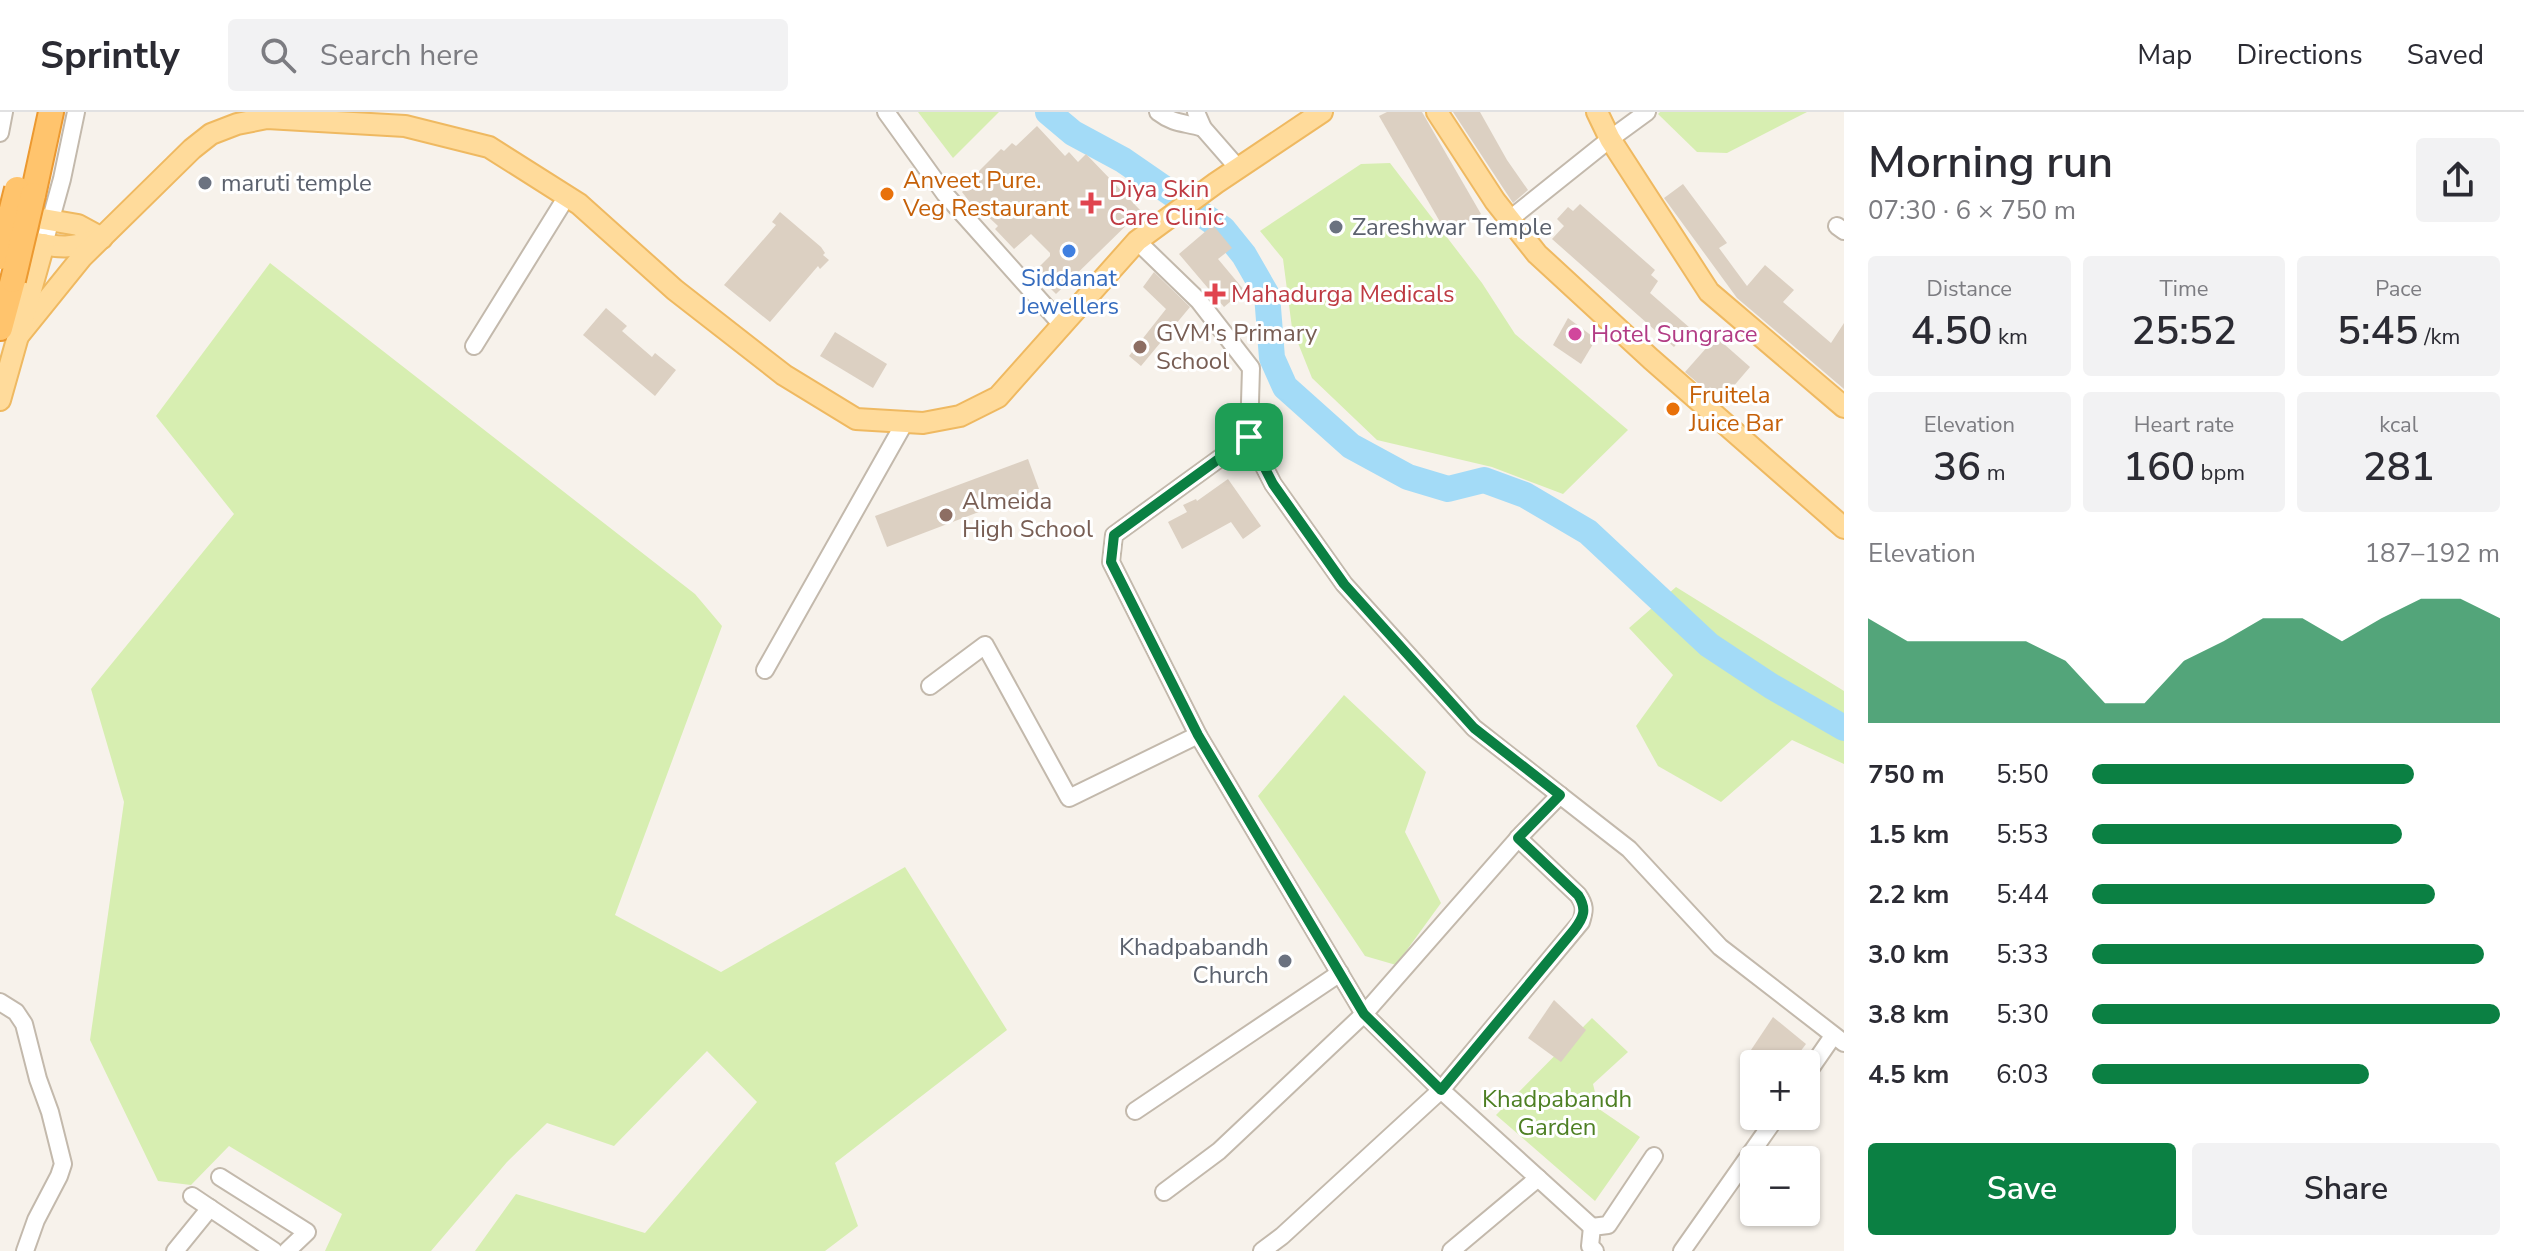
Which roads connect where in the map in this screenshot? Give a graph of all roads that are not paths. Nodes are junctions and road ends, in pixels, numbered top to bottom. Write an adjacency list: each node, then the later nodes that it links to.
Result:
1 (4, 112): 15 (street)
2 (34, 112): 18 (highway)
3 (51, 112): 18 (highway)
4 (76, 112): 22 (street)
5 (886, 112): 28 (street)
6 (1158, 112): 14 (street)
7 (1196, 112): 14 (street)
8 (1437, 112): 21 (main road)
9 (1597, 112): 16 (main road)
10 (1647, 112): 16 (street)
11 (1310, 115): 17 (main road)
12 (328, 117): 13 (main road); 19 (main road)
13 (233, 118): 24 (main road)
14 (1203, 128): 17 (street)
15 (0, 133)
16 (1610, 139): 21 (street); 32 (main road)
17 (1238, 168): 25 (main road)
18 (25, 192): 27 (highway, bridge); 29 (highway, bridge)
19 (567, 196): 30 (street); 33 (main road)
20 (0, 216): 22 (main road)
21 (1510, 219): 35 (main road)
22 (50, 221): 24 (main road); 26 (street)
23 (0, 235): 26 (main road)
24 (102, 238): 26 (main road); 29 (main road)
25 (1137, 241): 28 (main road); 34 (street)
26 (44, 244): 29 (main road)
27 (0, 257)
28 (1062, 325): 33 (main road)
29 (9, 331): 31 (main road)
30 (474, 346)
31 (0, 400)
32 (1844, 407)
33 (905, 422): 36 (street)
34 (1249, 437): 38 (street); 39 (street)
35 (1844, 528)
36 (765, 670)
37 (930, 686): 38 (street)
38 (1198, 735): 41 (street)
39 (1560, 795): 40 (street); 44 (street)
40 (1518, 838): 43 (street); 46 (street)
41 (1340, 973): 43 (street); 47 (street)
42 (0, 1002): 56 (street)
43 (1364, 1014): 46 (street); 52 (street)
44 (1839, 1039): 45 (street)
45 (1820, 1060)
46 (1441, 1090): 51 (street); 60 (street)
47 (1135, 1111)
48 (1767, 1130): 63 (street)
49 (1654, 1156): 55 (street)
50 (220, 1177): 59 (street)
51 (1538, 1178): 55 (street); 61 (street)
52 (1164, 1192)
53 (192, 1196): 54 (street)
54 (210, 1208): 57 (street); 58 (street)
55 (1592, 1227): 62 (street)
56 (25, 1251)
57 (175, 1251)
58 (274, 1251)
59 (287, 1251)
60 (1262, 1251)
61 (1451, 1251)
62 (1595, 1251)
63 (1682, 1251)

